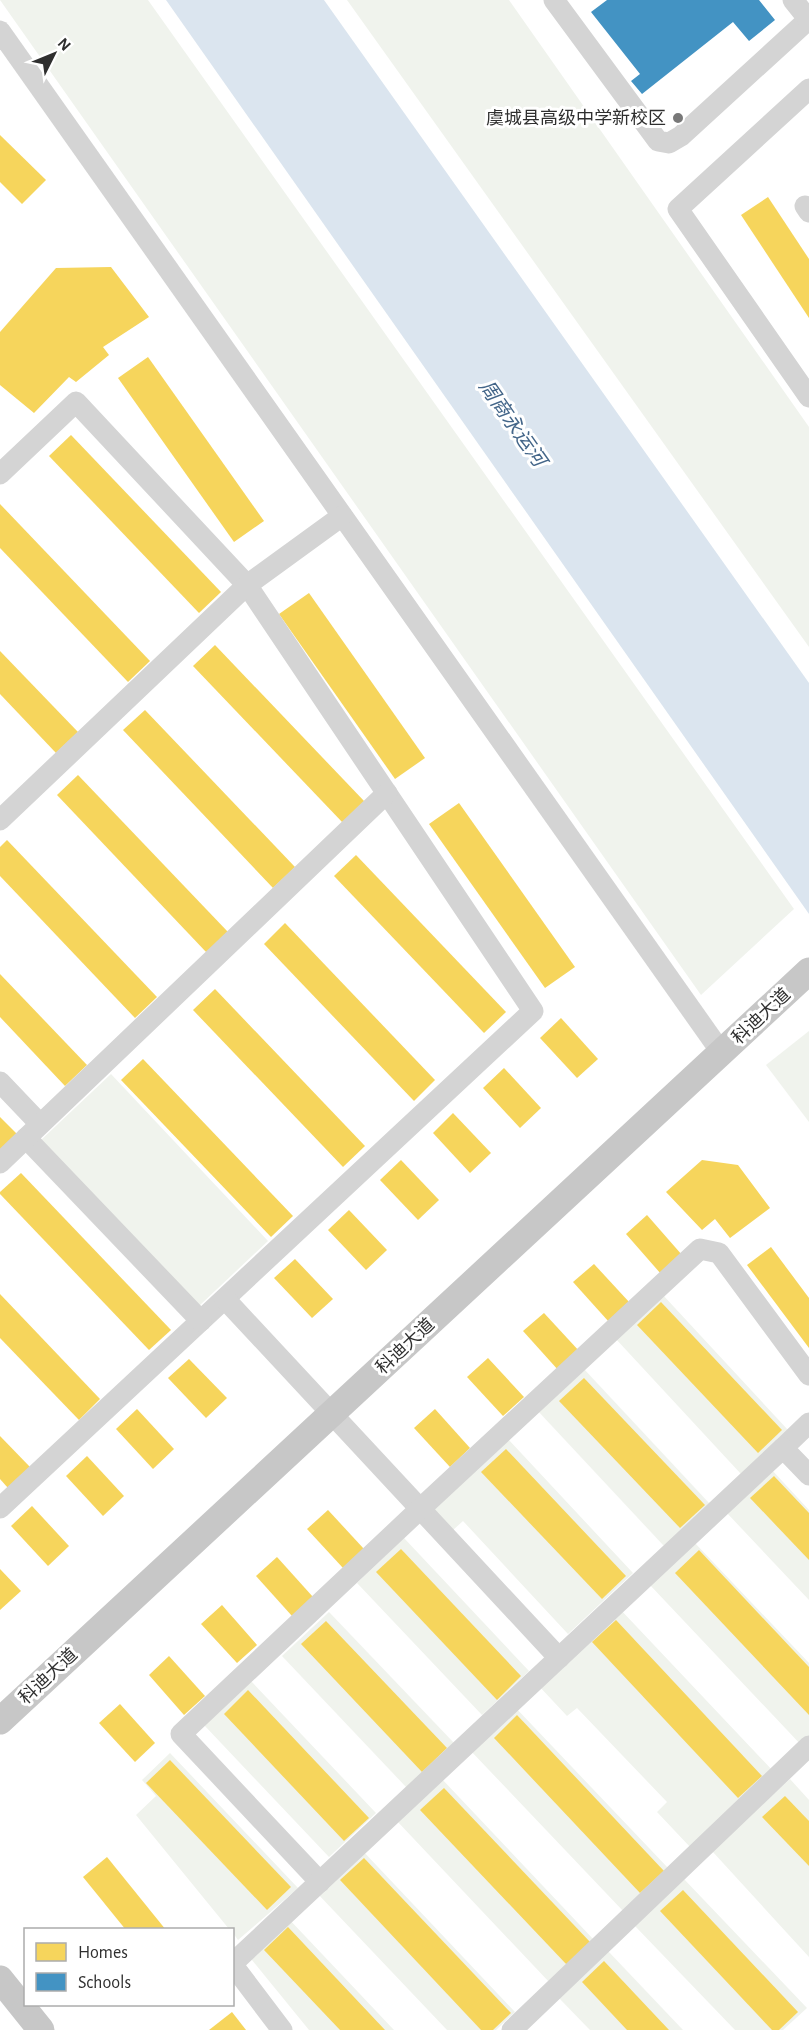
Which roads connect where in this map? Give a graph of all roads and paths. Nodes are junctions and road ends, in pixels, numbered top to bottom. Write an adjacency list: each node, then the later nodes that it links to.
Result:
1 (554, 0): 3 (street)
2 (793, 0): 3 (street)
3 (809, 19)
4 (0, 31): 8 (street)
5 (809, 89): 6 (street)
6 (809, 397)
7 (0, 474): 9 (street)
8 (342, 516): 9 (street); 14 (street)
9 (247, 585): 10 (street); 11 (street)
10 (387, 793): 16 (street); 18 (street)
11 (0, 820)
12 (809, 953): 14 (main road, 科迪大道)
13 (809, 971): 21 (main road, 科迪大道)
14 (714, 1042): 21 (main road, 科迪大道)
15 (0, 1082): 16 (street)
16 (33, 1131): 17 (street); 19 (street)
17 (0, 1162)
18 (225, 1299): 19 (street); 21 (street)
19 (201, 1321): 25 (street)
20 (809, 1375): 26 (street)
21 (327, 1409): 26 (street); 28 (main road, 科迪大道); 29 (main road, 科迪大道)
22 (809, 1423): 23 (street)
23 (783, 1448): 24 (street); 27 (street)
24 (809, 1476)
25 (0, 1508)
26 (420, 1509): 27 (street); 31 (street)
27 (559, 1658): 31 (street)
28 (0, 1703)
29 (0, 1721)
30 (809, 1746): 37 (street)
31 (320, 1882): 32 (street)
32 (234, 1962)
33 (234, 1967): 36 (street)
34 (0, 1979): 35 (main road)
35 (41, 2030)
36 (282, 2030)
37 (512, 2030)

